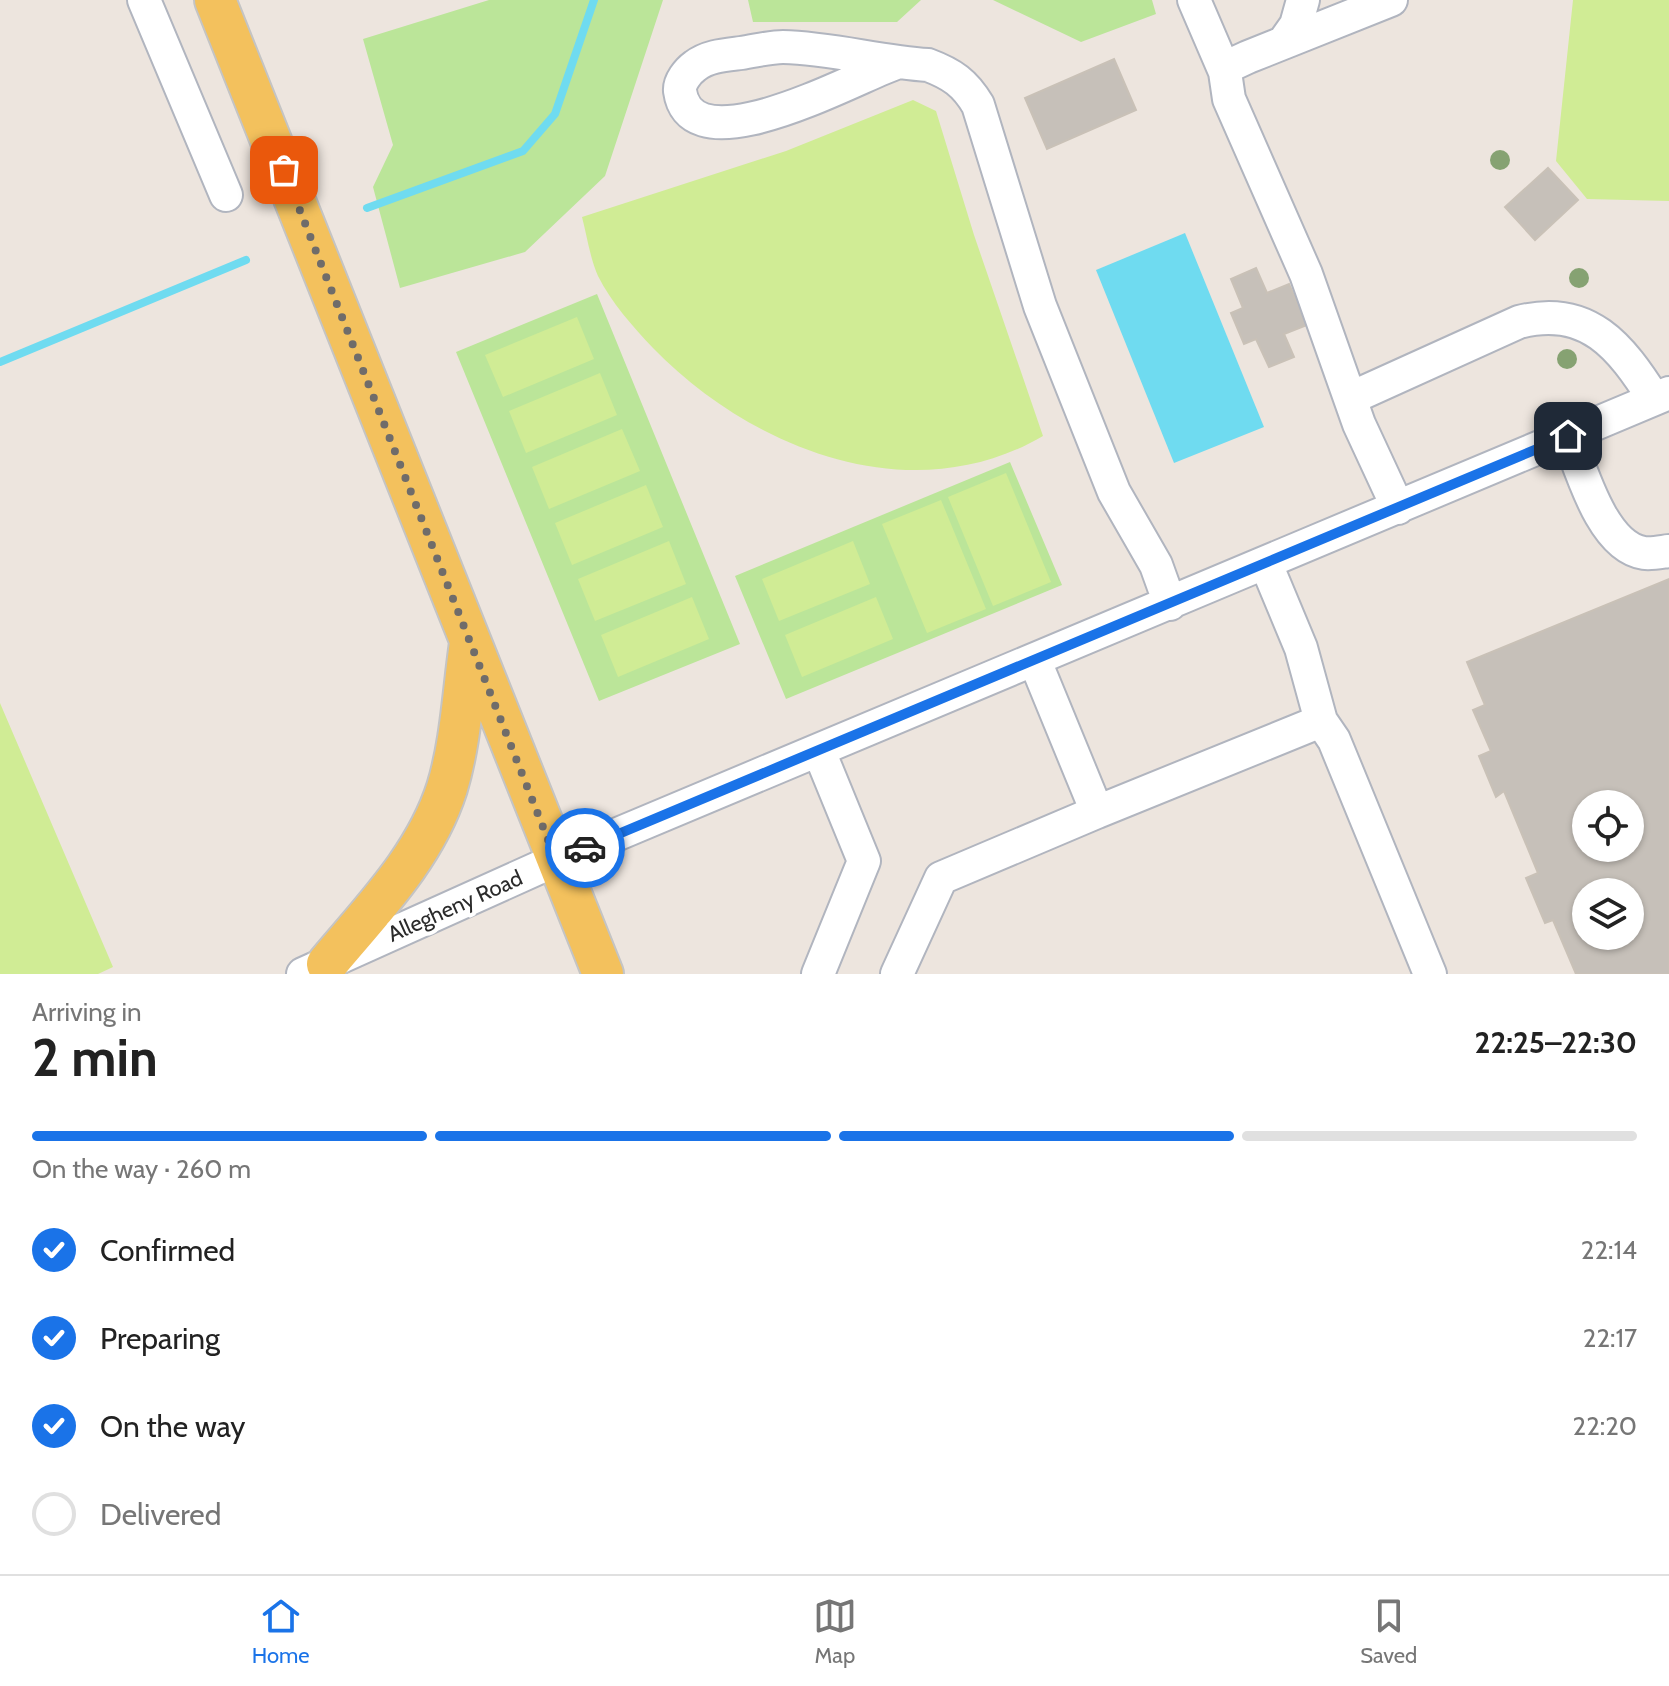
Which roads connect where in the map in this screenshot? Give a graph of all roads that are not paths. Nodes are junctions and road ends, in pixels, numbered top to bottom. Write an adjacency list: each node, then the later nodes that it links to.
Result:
1 (144, 0): 9 (street)
2 (215, 0): 17 (main road)
3 (1194, 0): 8 (street)
4 (1303, 0): 6 (street)
5 (1391, 0): 6 (street)
6 (1284, 42): 8 (street)
7 (896, 63): 7 (street); 16 (street)
8 (1225, 72): 11 (street)
9 (226, 195)
10 (1662, 396): 11 (street); 12 (street, Allegheny Road)
11 (1351, 398): 13 (street)
12 (1568, 436): 13 (street, Allegheny Road); 14 (street)
13 (1398, 508): 15 (street, Allegheny Road)
14 (1669, 551)
15 (1266, 564): 16 (street, Allegheny Road); 19 (street)
16 (1170, 604): 18 (street, Allegheny Road)
17 (470, 643): 22 (main road); 23 (main road)
18 (1035, 661): 20 (street, Allegheny Road); 21 (street)
19 (1321, 721): 21 (street); 27 (street)
20 (819, 751): 22 (street, Allegheny Road); 25 (street)
21 (1097, 812): 26 (street)
22 (556, 860): 23 (street, Allegheny Road); 24 (main road)
23 (318, 971)
24 (603, 974)
25 (818, 974)
26 (897, 974)
27 (1430, 974)

